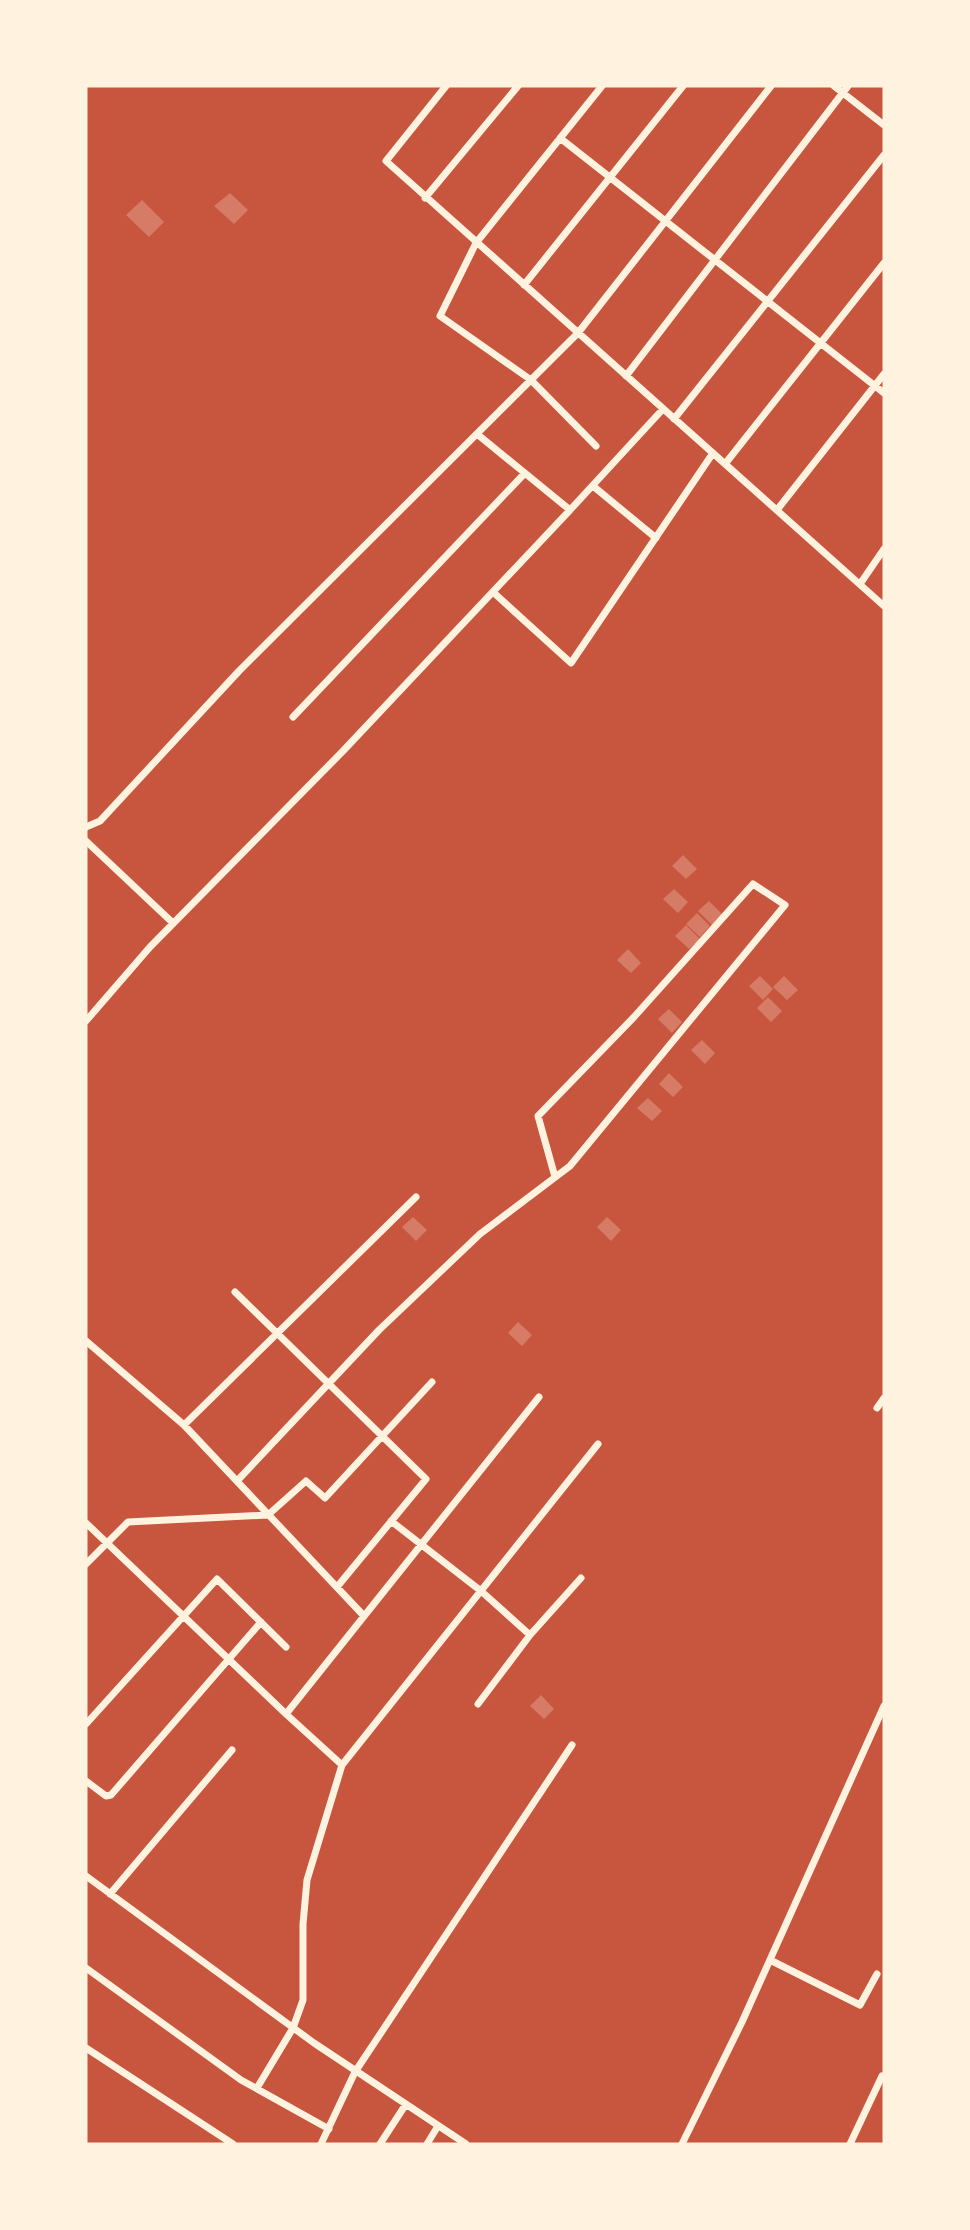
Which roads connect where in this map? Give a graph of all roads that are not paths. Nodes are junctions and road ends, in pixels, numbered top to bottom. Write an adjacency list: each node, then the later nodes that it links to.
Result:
1 (446, 86): 12 (street)
2 (518, 86): 12 (street)
3 (602, 86): 9 (street)
4 (683, 86): 11 (street)
5 (771, 86): 13 (street)
6 (834, 86): 7 (street)
7 (846, 89): 8 (street); 15 (street)
8 (884, 125)
9 (560, 138): 11 (street); 14 (street)
10 (884, 155): 18 (street)
11 (610, 177): 13 (street); 17 (street)
12 (425, 198): 14 (street)
13 (665, 221): 15 (street); 19 (street)
14 (476, 243): 17 (street); 23 (street)
15 (715, 260): 18 (street); 22 (street)
16 (884, 263): 20 (street)
17 (524, 285): 19 (street)
18 (768, 301): 20 (street); 27 (street)
19 (578, 333): 22 (street); 23 (street)
20 (821, 343): 24 (street); 31 (street)
21 (884, 374): 24 (street)
22 (626, 376): 26 (street)
23 (531, 380): 28 (street); 29 (street)
24 (875, 386): 25 (street); 35 (street)
25 (884, 393)
26 (663, 409): 27 (street); 33 (street)
27 (674, 419): 30 (street)
28 (477, 433): 32 (street); 42 (street)
29 (596, 446)
30 (713, 453): 31 (street); 36 (street)
31 (725, 464): 35 (street)
32 (525, 473): 34 (street); 41 (street)
33 (593, 486): 34 (street); 36 (street)
34 (570, 510): 39 (street)
35 (777, 510): 38 (street)
36 (656, 538): 39 (street)
37 (884, 549): 38 (street)
38 (860, 583): 40 (street)
39 (493, 592): 44 (street)
40 (884, 606)
41 (293, 717)
42 (86, 827)
43 (86, 841): 44 (street)
44 (173, 923): 45 (street)
45 (86, 1021)
46 (555, 1177): 46 (street); 52 (street)
47 (416, 1197): 49 (street)
48 (235, 1292): 49 (street)
49 (277, 1333): 52 (street); 56 (street)
50 (86, 1340): 56 (street)
51 (432, 1381): 57 (street)
52 (328, 1383): 57 (street); 59 (street)
53 (539, 1397): 64 (street)
54 (884, 1398): 55 (street)
55 (877, 1408)
56 (184, 1425): 59 (street)
57 (381, 1436): 60 (street); 61 (street)
58 (598, 1444): 68 (street)
59 (236, 1481): 60 (street)
60 (268, 1515): 63 (street); 67 (street)
61 (391, 1521): 64 (street); 67 (street)
62 (86, 1523): 63 (street)
63 (105, 1543): 65 (street); 70 (street)
64 (421, 1544): 68 (street); 69 (street)
65 (86, 1564)
66 (581, 1578): 72 (street)
67 (337, 1587): 69 (street)
68 (481, 1591): 72 (street); 82 (street)
69 (364, 1616): 77 (street)
70 (183, 1618): 71 (street); 74 (street); 79 (street)
71 (261, 1622): 73 (street); 74 (street)
72 (530, 1635): 75 (street)
73 (286, 1647)
74 (228, 1660): 77 (street); 83 (street)
75 (478, 1704)
76 (884, 1706): 78 (street)
77 (286, 1714): 82 (street)
78 (882, 1717): 86 (street)
79 (86, 1724)
80 (572, 1745): 91 (street)
81 (232, 1750): 85 (street)
82 (342, 1765): 89 (street)
83 (86, 1781)
84 (86, 1876): 85 (street)
85 (110, 1894): 89 (street)
86 (770, 1960): 88 (street); 102 (street)
87 (86, 1968): 93 (street)
88 (877, 1974)
89 (293, 2028): 91 (street); 93 (street)
90 (86, 2048): 97 (street)
91 (355, 2072): 94 (street); 96 (street)
92 (882, 2076): 103 (street)
93 (257, 2088): 96 (street)
94 (406, 2104): 95 (street); 99 (street)
95 (438, 2126): 100 (street); 101 (street)
96 (328, 2129): 98 (street)
97 (233, 2144)
98 (321, 2144)
99 (380, 2144)
100 (427, 2144)
101 (466, 2144)
102 (682, 2144)
103 (850, 2144)

